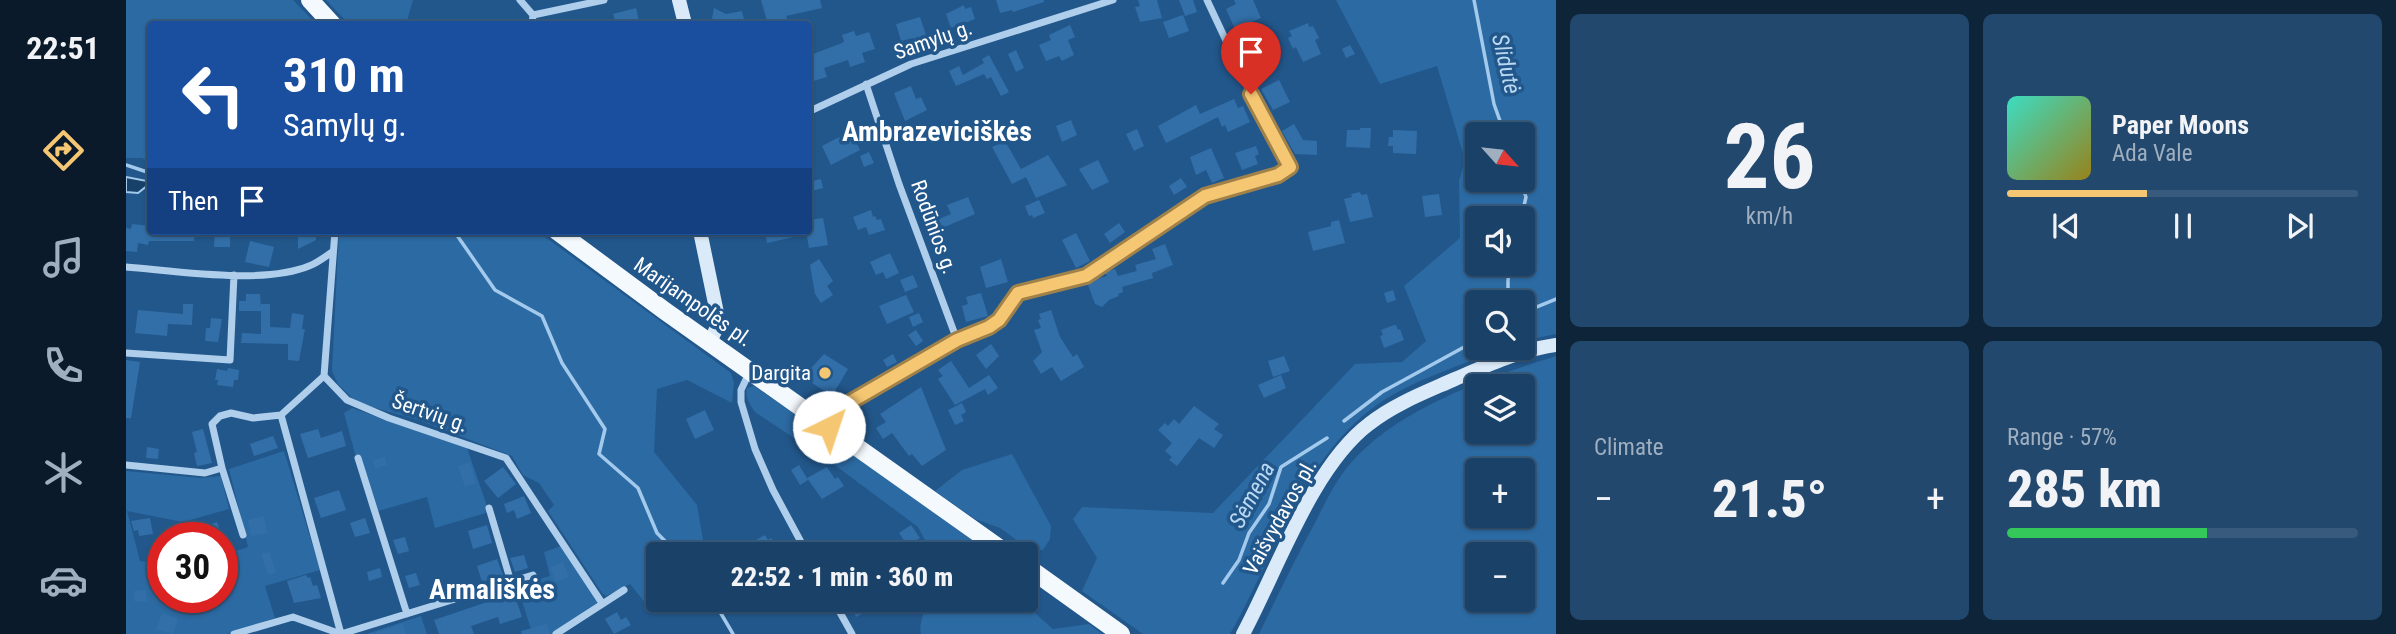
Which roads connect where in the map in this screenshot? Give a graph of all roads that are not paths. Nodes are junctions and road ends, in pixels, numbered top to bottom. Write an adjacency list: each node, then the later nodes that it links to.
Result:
1 (310, 0): 8 (main road)
2 (520, 0): 7 (street)
3 (604, 0): 7 (street)
4 (679, 0): 10 (main road)
5 (1113, 0): 11 (street, Samylų g.)
6 (1207, 0): 19 (street)
7 (533, 15): 9 (street)
8 (329, 21)
9 (532, 21)
10 (684, 21)
11 (866, 84): 12 (street, Samylų g.); 19 (street, Rodūnios g.)
12 (812, 110)
13 (334, 235): 16 (street)
14 (563, 235): 20 (main road, Marijampolės pl.)
15 (701, 235): 20 (main road)
16 (332, 253): 18 (street); 24 (street)
17 (126, 267): 18 (street)
18 (234, 275): 22 (street)
19 (957, 340): 26 (street)
20 (710, 342): 23 (main road, Marijampolės pl.)
21 (1556, 345): 46 (main road, Vaišvydavos pl.)
22 (126, 353)
23 (750, 371): 26 (main road, Marijampolės pl.); 32 (street)
24 (324, 376): 25 (street); 38 (street, Šertvių g.)
25 (281, 415): 29 (street); 43 (street)
26 (829, 427): 33 (main road, Marijampolės pl.)
27 (358, 458): 40 (street)
28 (126, 465): 29 (street)
29 (222, 468): 31 (street)
30 (489, 508): 36 (street)
31 (243, 535)
32 (801, 542)
33 (991, 542)
34 (533, 575): 36 (street)
35 (1038, 575): 41 (main road)
36 (511, 582): 40 (street)
37 (624, 590): 38 (street)
38 (603, 603): 44 (street)
39 (840, 612): 45 (street)
40 (407, 614): 43 (street)
41 (1116, 630)
42 (234, 634): 43 (street)
43 (341, 634)
44 (556, 634)
45 (852, 634)
46 (1243, 634)

